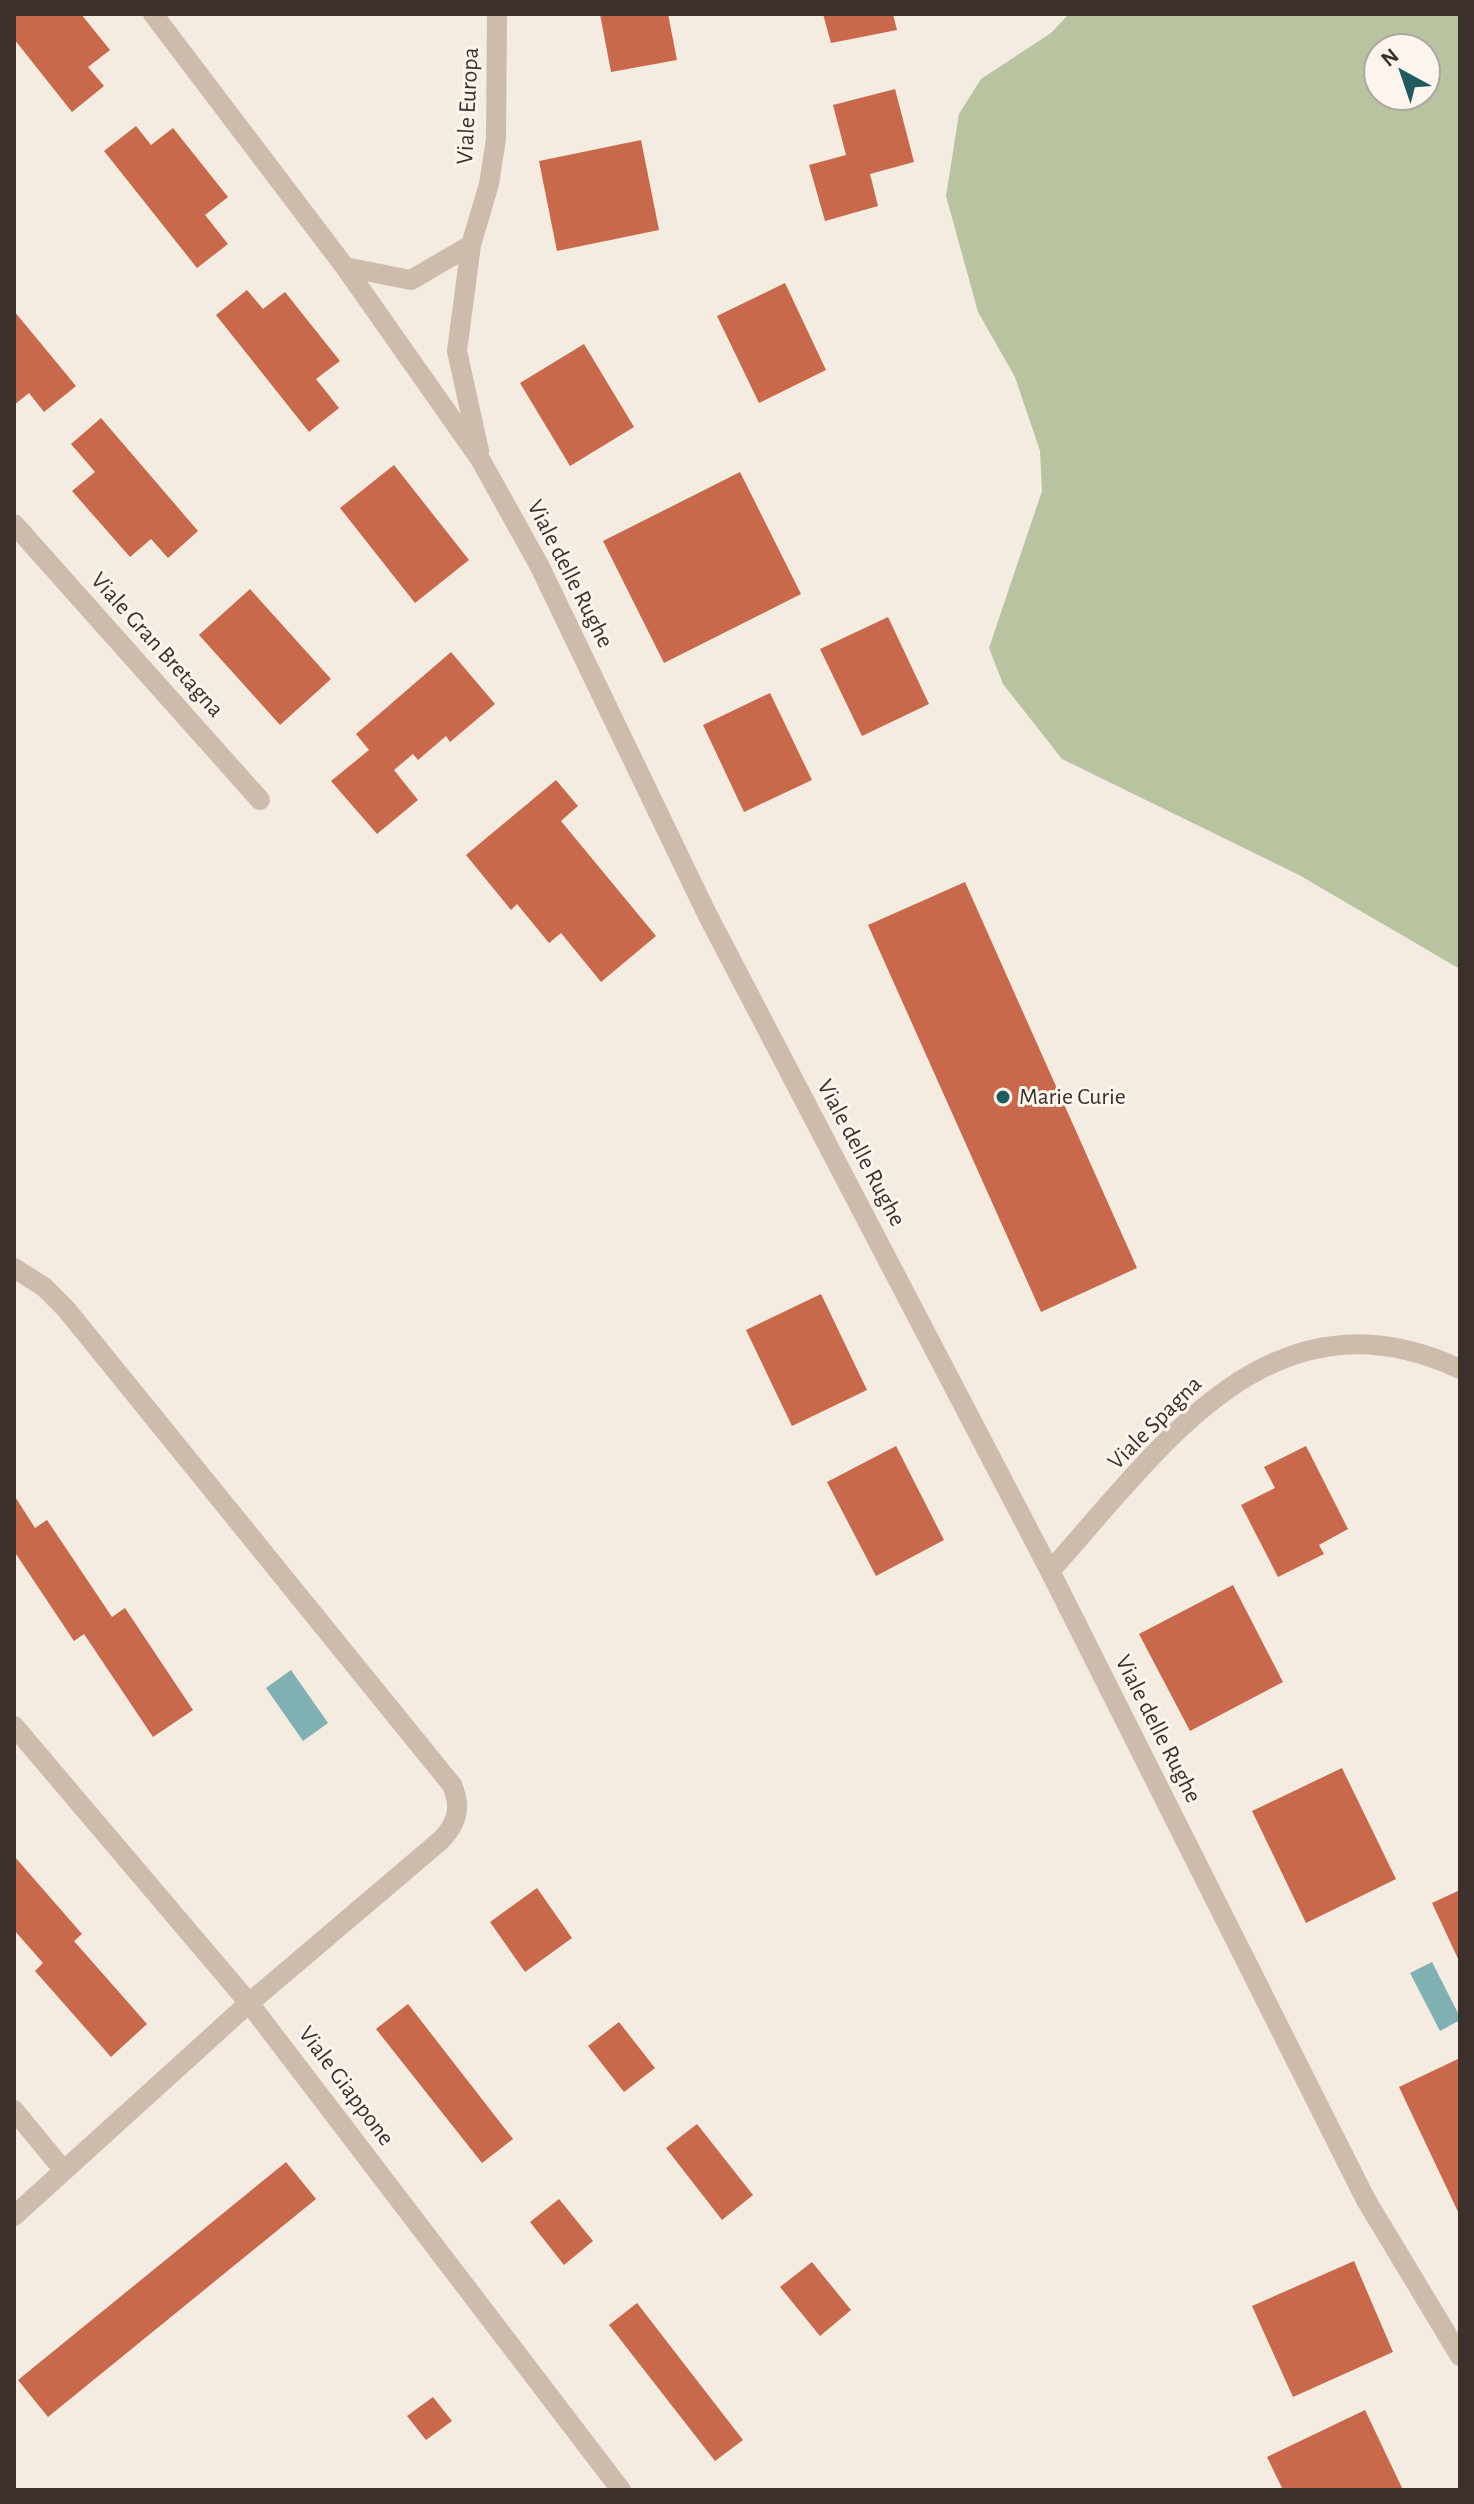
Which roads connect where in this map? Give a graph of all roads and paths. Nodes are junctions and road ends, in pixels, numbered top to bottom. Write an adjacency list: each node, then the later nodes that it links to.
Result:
1 (153, 14): 4 (street, Viale delle Rughe)
2 (497, 14): 3 (street, Viale Europa)
3 (471, 245): 4 (street); 5 (street, Viale Europa)
4 (345, 267): 5 (street, Viale delle Rughe)
5 (480, 459): 10 (street, Viale delle Rughe)
6 (14, 524): 7 (street, Viale Gran Bretagna)
7 (260, 800)
8 (14, 1268): 12 (street)
9 (1460, 1369): 10 (street, Viale Spagna)
10 (1050, 1571): 16 (street, Viale delle Rughe)
11 (14, 1726): 12 (street, Viale Giappone)
12 (249, 2003): 14 (street); 17 (street, Viale Giappone)
13 (14, 2110): 14 (street)
14 (64, 2171): 15 (street)
15 (14, 2216)
16 (1458, 2349)
17 (621, 2490)

